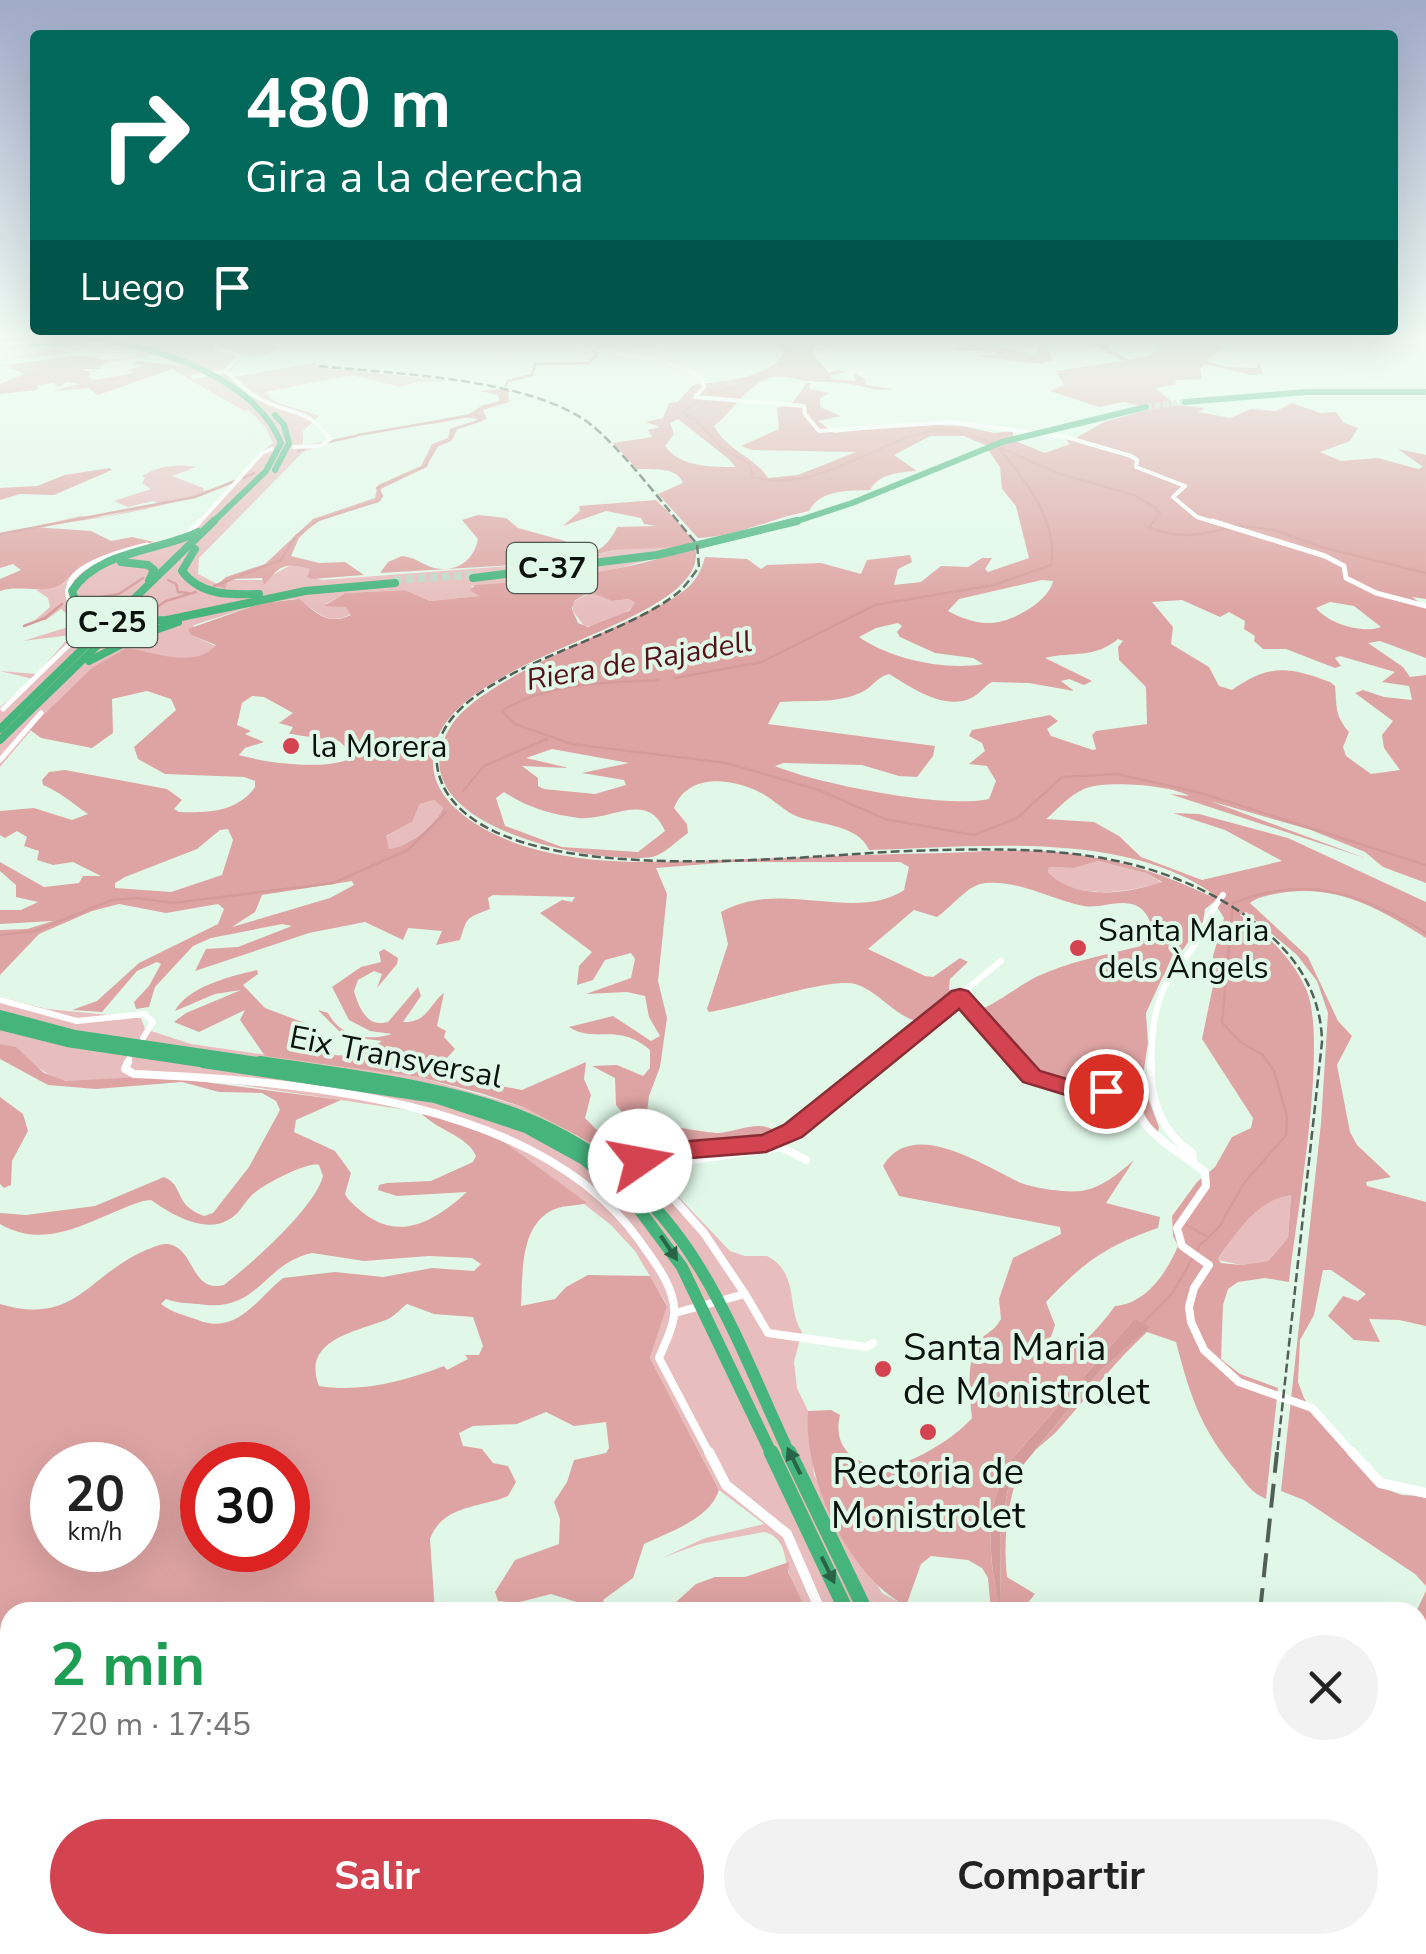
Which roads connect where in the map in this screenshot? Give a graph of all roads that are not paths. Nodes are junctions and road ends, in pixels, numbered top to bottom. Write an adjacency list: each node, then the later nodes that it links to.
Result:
1 (278, 429): 10 (highway, C-25)
2 (285, 429): 11 (highway, C-25)
3 (323, 429): 8 (street)
4 (816, 429): 5 (street)
5 (860, 429)
6 (1002, 429): 16 (street)
7 (1048, 429): 12 (highway, C-37)
8 (294, 447)
9 (272, 449): 20 (street)
10 (222, 512): 14 (highway, C-25); 14 (highway)
11 (195, 549): 13 (highway); 17 (highway, C-25)
12 (473, 577)
13 (295, 590): 15 (highway); 15 (highway)
14 (144, 591): 18 (highway, C-25)
15 (281, 595): 17 (highway)
16 (1426, 606)
17 (62, 681): 19 (highway, C-25)
18 (0, 729)
19 (0, 740)
20 (0, 760)
21 (1222, 895): 30 (street)
22 (1001, 961): 23 (street)
23 (960, 996): 30 (street); 31 (street)
24 (0, 1000): 27 (street)
25 (0, 1015): 38 (highway, Eix Transversal, one-way to 25)
26 (0, 1025): 37 (highway, Eix Transversal, one-way to 37)
27 (143, 1038)
28 (128, 1059): 33 (street)
29 (806, 1160): 31 (street)
30 (1193, 1162): 35 (street)
31 (645, 1167): 32 (street)
32 (741, 1295): 33 (street); 34 (street)
33 (676, 1314): 36 (street)
34 (874, 1344)
35 (1426, 1492)
36 (817, 1602)
37 (842, 1602)
38 (861, 1602)

